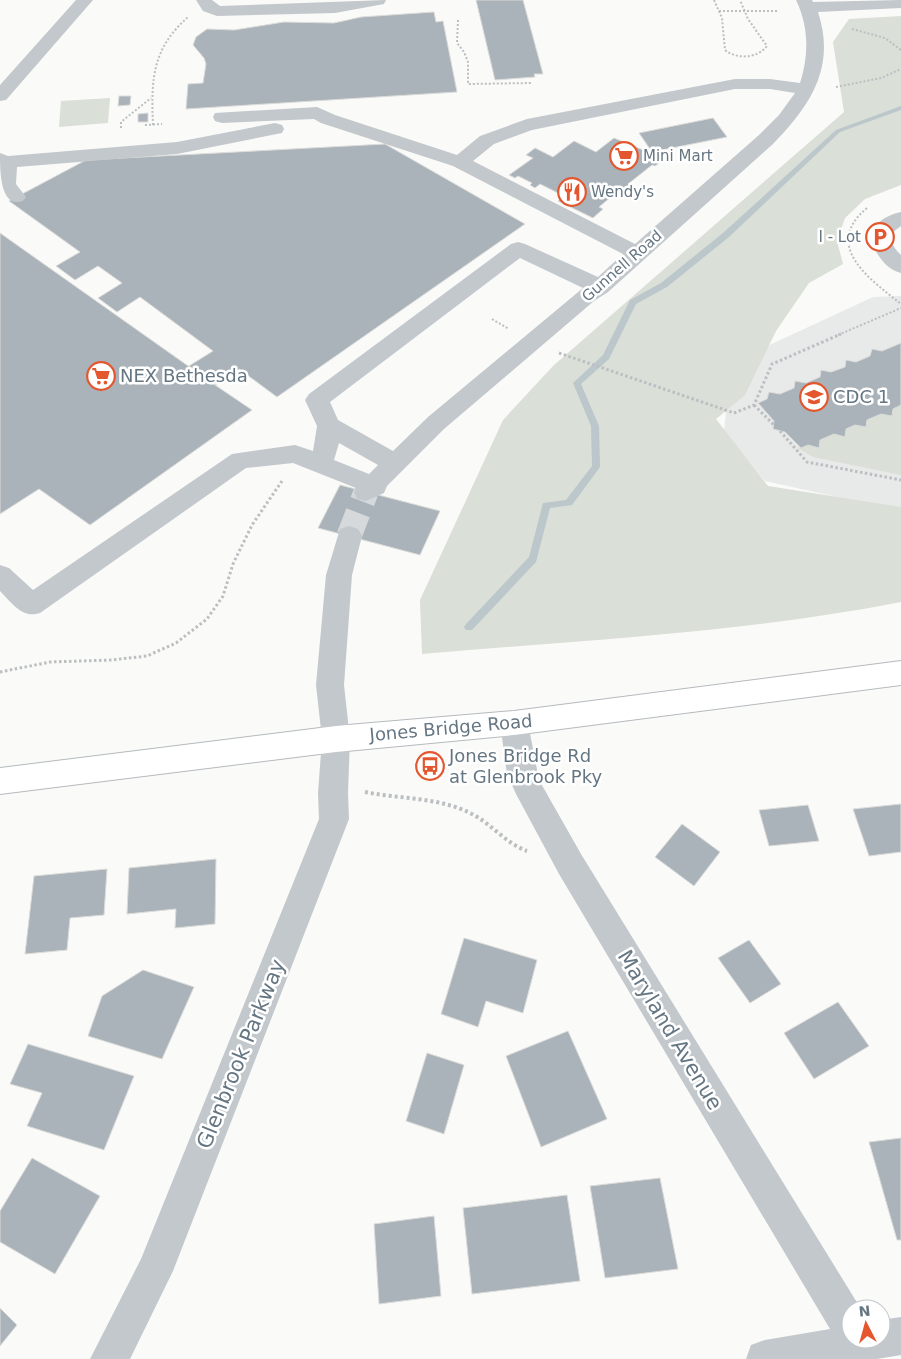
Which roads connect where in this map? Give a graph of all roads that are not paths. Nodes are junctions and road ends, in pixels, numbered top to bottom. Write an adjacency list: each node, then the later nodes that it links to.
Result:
1 (85, 0): 6 (street)
2 (204, 0): 3 (street)
3 (378, 0)
4 (901, 2): 5 (street)
5 (806, 4): 7 (street, Gunnell Road)
6 (8, 79): 8 (street)
7 (805, 90): 12 (street); 15 (street, Gunnell Road)
8 (0, 96)
9 (222, 117): 10 (street)
10 (328, 119): 11 (street); 12 (street)
11 (2, 161): 13 (street)
12 (460, 162): 15 (street)
13 (16, 197)
14 (901, 218): 16 (street)
15 (637, 253): 17 (street, Gunnell Road)
16 (901, 266)
17 (600, 287): 18 (street); 19 (street, Gunnell Road)
18 (330, 426): 19 (street); 20 (street)
19 (395, 462): 20 (street, Gunnell Road)
20 (321, 463): 22 (street)
21 (348, 536): 25 (street, Glenbrook Parkway)
22 (0, 575)
23 (901, 672): 24 (main road, Jones Bridge Road)
24 (514, 723): 25 (main road, Jones Bridge Road); 27 (street, Maryland Avenue)
25 (336, 739): 26 (main road, Jones Bridge Road); 29 (street, Glenbrook Parkway)
26 (0, 781)
27 (841, 1311)
28 (841, 1345): 30 (street)
29 (109, 1359)
30 (765, 1359)

